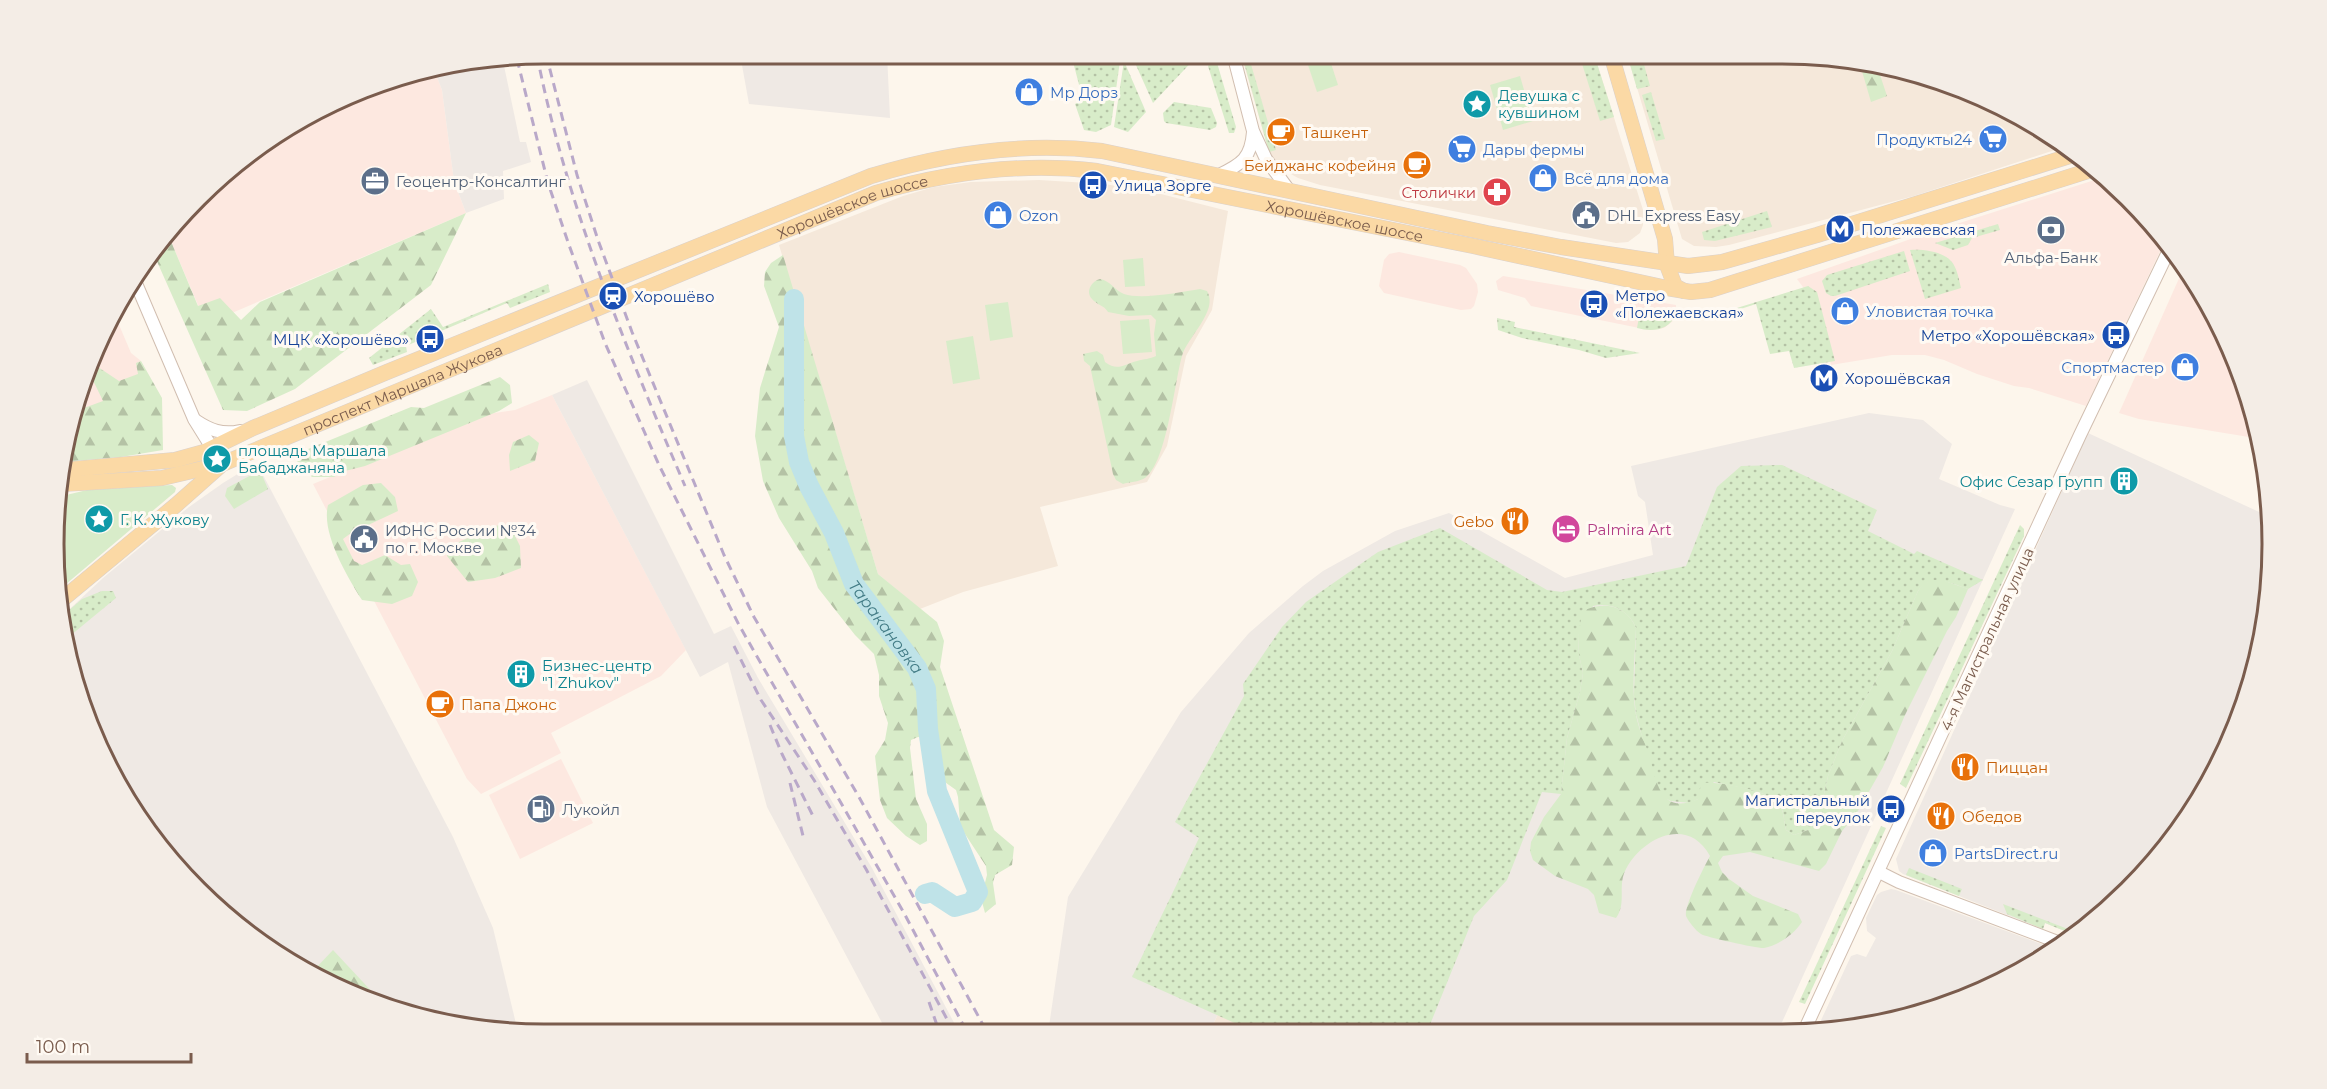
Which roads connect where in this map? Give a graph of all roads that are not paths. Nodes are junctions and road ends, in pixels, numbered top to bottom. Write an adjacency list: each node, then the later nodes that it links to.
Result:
1 (1236, 64): 3 (street)
2 (1614, 64): 9 (main road)
3 (1253, 131): 6 (street); 7 (street)
4 (2066, 157): 9 (main road, Хорошёвское шоссе)
5 (2085, 172): 13 (main road, Хорошёвское шоссе)
6 (1219, 175): 7 (main road, Хорошёвское шоссе); 11 (main road, Хорошёвское шоссе)
7 (1288, 189): 9 (main road, Хорошёвское шоссе)
8 (2166, 256): 25 (street, 4-я Магистральная улица)
9 (1668, 265): 10 (main road); 13 (main road)
10 (1633, 280): 13 (main road, Хорошёвское шоссе); 14 (main road, Хорошёвское шоссе)
11 (593, 287): 16 (main road, проспект Маршала Жукова)
12 (139, 288): 15 (street)
13 (1687, 291)
14 (599, 306): 18 (main road, проспект Маршала Жукова)
15 (194, 419): 16 (street); 17 (street)
16 (253, 428): 17 (main road, проспект Маршала Жукова)
17 (212, 449): 18 (street); 19 (main road, проспект Маршала Жукова); 20 (main road)
18 (222, 464): 20 (main road, проспект Маршала Жукова); 23 (main road)
19 (71, 469)
20 (197, 470): 21 (main road, проспект Маршала Жукова); 23 (main road)
21 (162, 478): 22 (main road, проспект Маршала Жукова); 23 (main road)
22 (69, 484)
23 (176, 505): 24 (main road)
24 (68, 595)
25 (1879, 872): 26 (street); 27 (street, 4-я Магистральная улица)
26 (2054, 941)
27 (1808, 1023)

